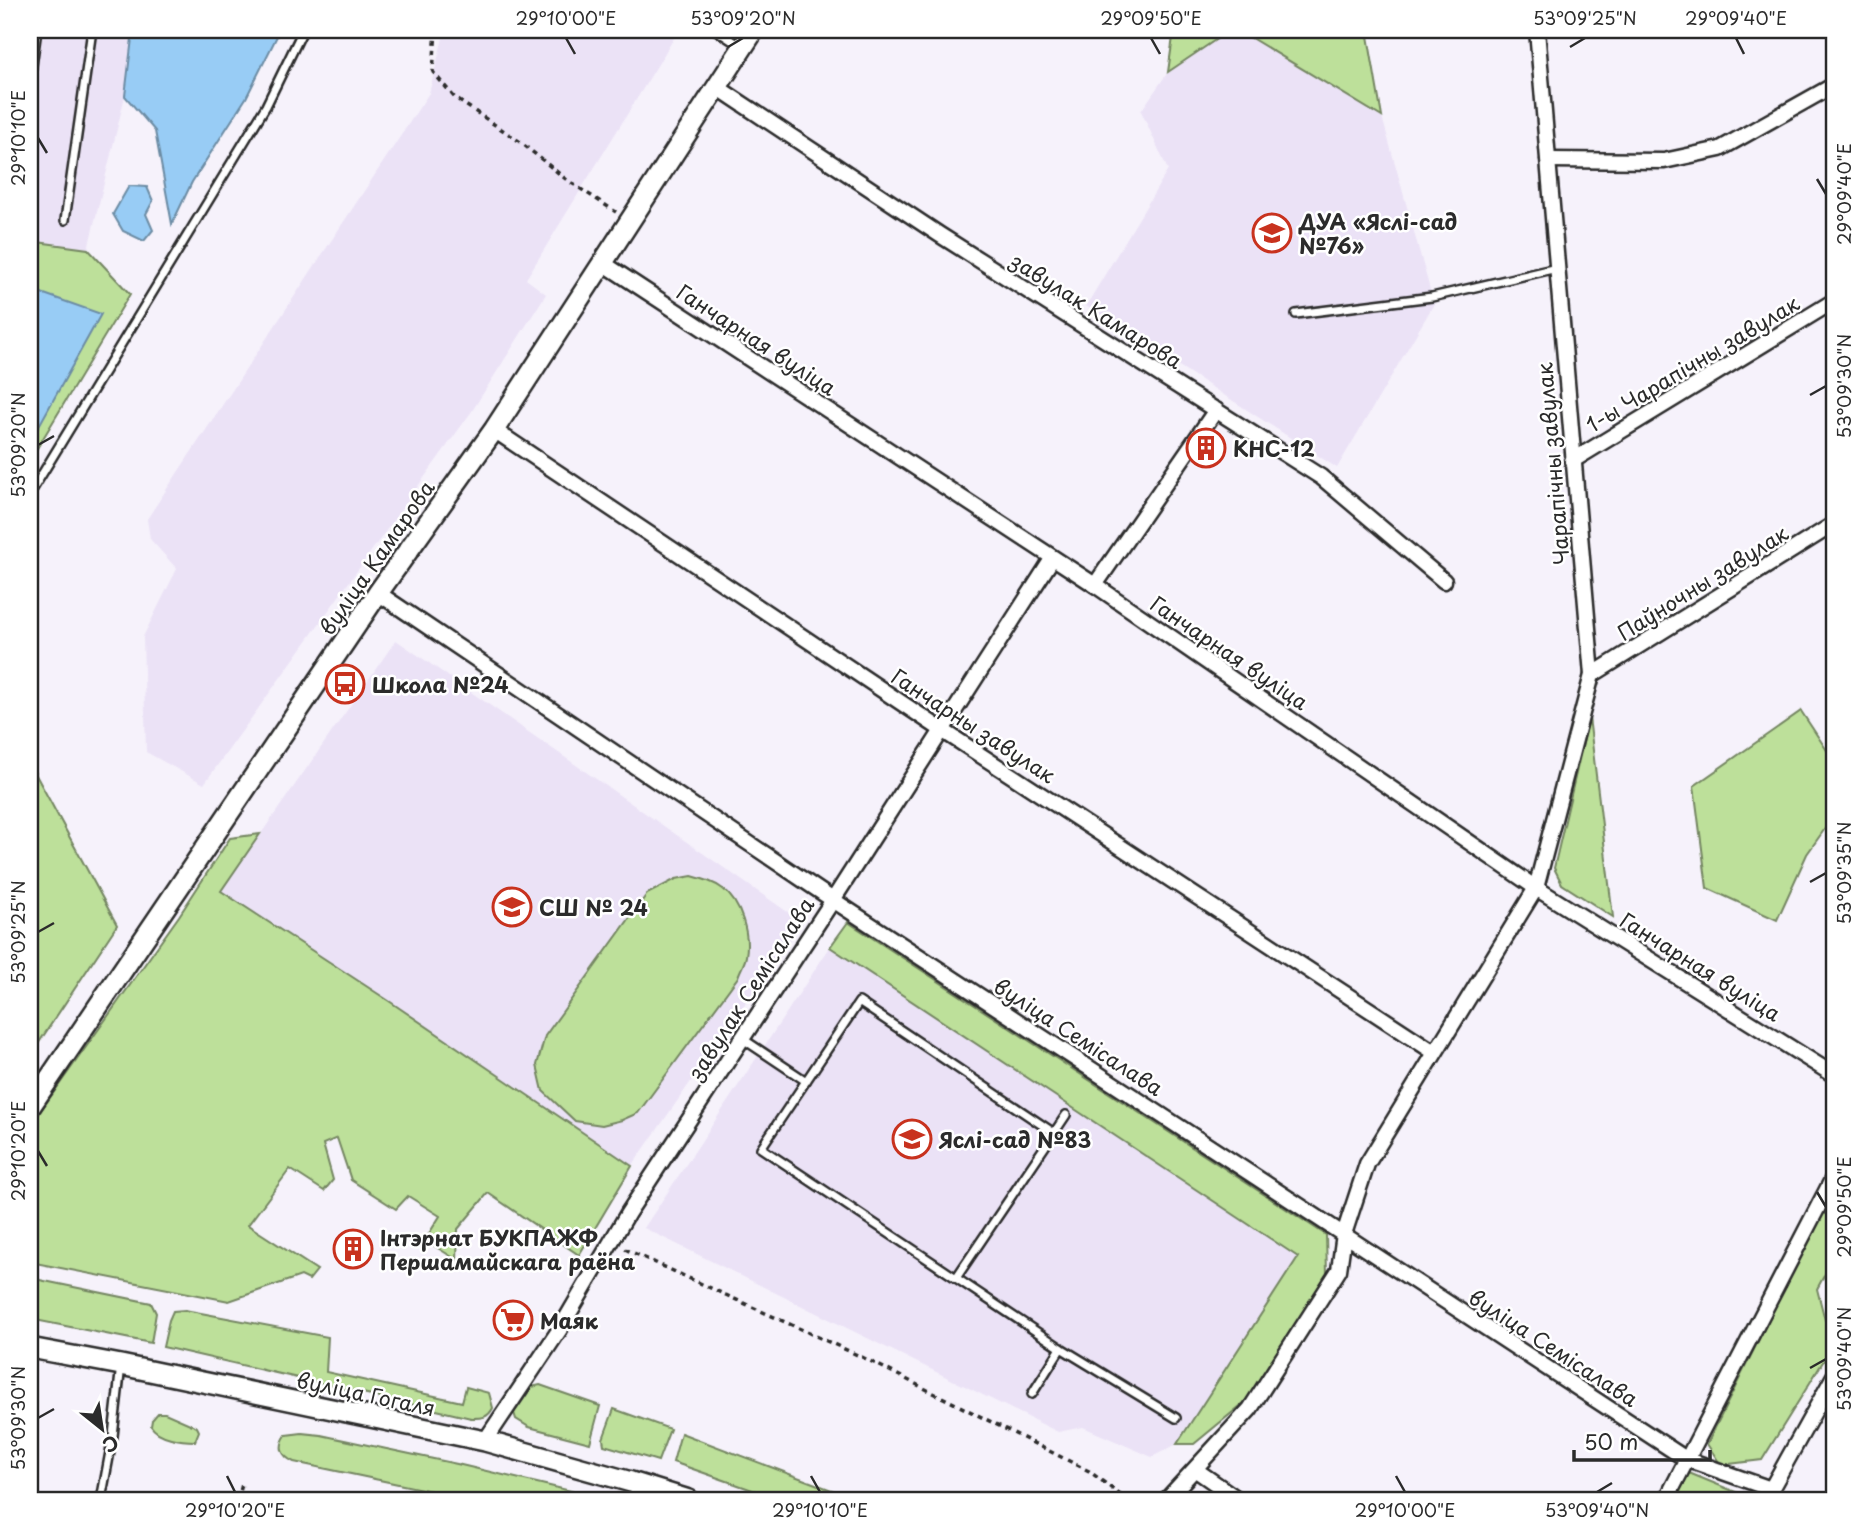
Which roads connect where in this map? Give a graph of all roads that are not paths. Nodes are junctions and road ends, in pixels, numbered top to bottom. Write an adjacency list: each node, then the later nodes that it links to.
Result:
1 (37, 30): 8 (lane)
2 (92, 30): 12 (lane)
3 (303, 30): 20 (lane)
4 (716, 30): 7 (lane)
5 (754, 30): 7 (street, вуліца Камарова)
6 (1537, 30): 11 (street, Чарапічны завулак)
7 (743, 48): 10 (street, вуліца Камарова)
8 (30, 80)
9 (1834, 85): 11 (street)
10 (717, 87): 13 (street, вуліца Камарова); 17 (street, завулак Камарова)
11 (1548, 160): 14 (street, Чарапічны завулак)
12 (65, 219)
13 (603, 263): 18 (street, вуліца Камарова); 22 (street, Ганчарная вуліца)
14 (1557, 268): 16 (lane); 19 (street, Чарапічны завулак)
15 (1834, 301): 19 (street, 1-ы Чарапічны завулак)
16 (1296, 314)
17 (1216, 410): 23 (street, завулак Камарова); 24 (street)
18 (494, 430): 25 (street, вуліца Камарова); 27 (street, Ганчарны завулак)
19 (1572, 461): 26 (street, Чарапічны завулак)
20 (30, 494)
21 (1834, 524): 26 (street, Паўночны завулак)
22 (1052, 559): 24 (street, Ганчарная вуліца); 27 (street, завулак Семісалава)
23 (1444, 581)
24 (1095, 585): 28 (street, Ганчарная вуліца)
25 (378, 593): 29 (street, вуліца Семісалава); 34 (street, вуліца Камарова)
26 (1592, 675): 28 (street, Чарапічны завулак)
27 (942, 730): 29 (street, завулак Семісалава); 31 (street, Ганчарны завулак)
28 (1535, 887): 31 (street); 32 (street, Ганчарная вуліца)
29 (833, 900): 30 (street, завулак Семісалава); 38 (street, вуліца Семісалава)
30 (743, 1038): 33 (lane); 46 (street, завулак Семісалава)
31 (1434, 1052): 38 (street)
32 (1834, 1075)
33 (806, 1081): 36 (lane); 39 (lane)
34 (32, 1098)
35 (1066, 1115): 36 (lane)
36 (1054, 1133): 39 (lane)
37 (1834, 1176): 47 (street)
38 (1344, 1234): 47 (street, вуліца Семісалава); 48 (street)
39 (956, 1278): 41 (lane)
40 (30, 1348): 42 (street, вуліца Гогаля)
41 (1061, 1348): 44 (lane); 45 (lane)
42 (121, 1364): 46 (street, вуліца Гогаля); 50 (lane)
43 (1834, 1376): 49 (street)
44 (1032, 1394)
45 (1176, 1418)
46 (485, 1441): 51 (street, вуліца Гогаля)
47 (1686, 1459): 49 (street, вуліца Семісалава); 54 (street)
48 (1196, 1470): 52 (street); 53 (street)
49 (1768, 1495)
50 (101, 1500)
51 (689, 1500)
52 (1166, 1500)
53 (1239, 1500)
54 (1666, 1500)

